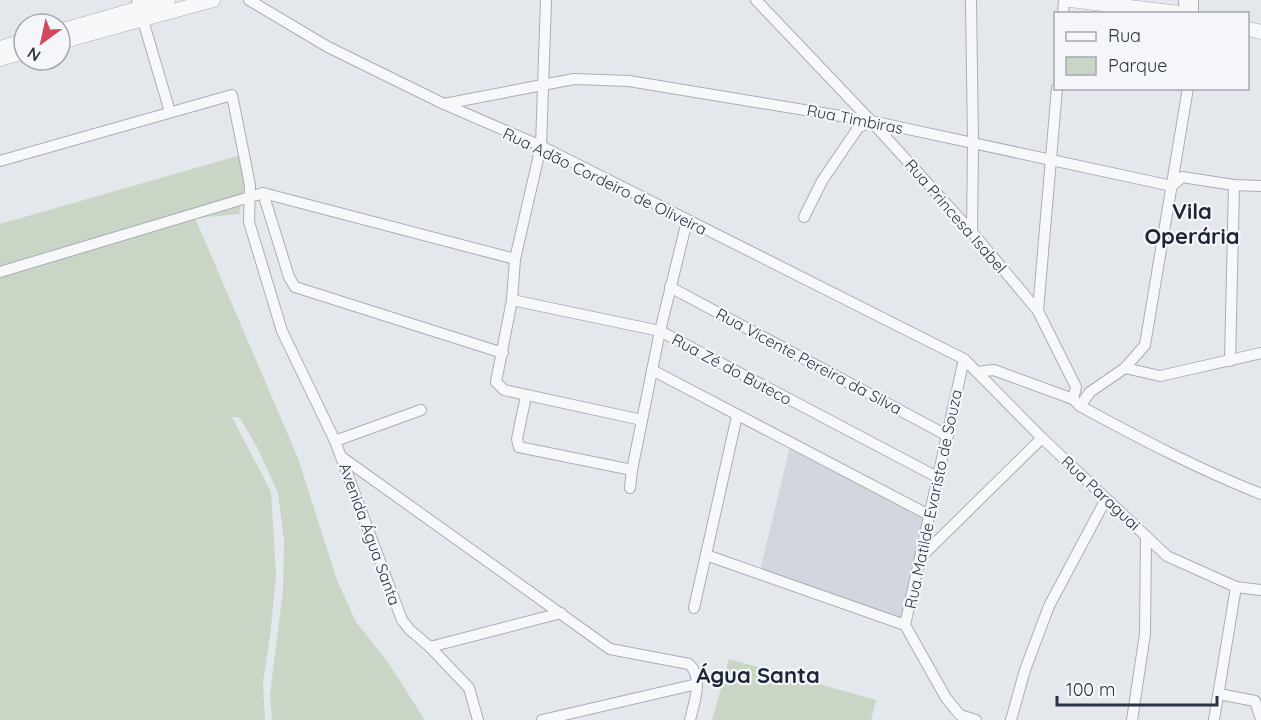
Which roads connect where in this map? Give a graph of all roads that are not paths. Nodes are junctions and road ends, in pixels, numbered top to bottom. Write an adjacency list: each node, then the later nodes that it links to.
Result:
1 (168, 0): 9 (street)
2 (213, 0): 9 (street)
3 (249, 0): 16 (street, Rua Adão Cordeiro de Oliveira)
4 (546, 0): 13 (street)
5 (756, 0): 18 (street, Rua Princesa Isabel)
6 (971, 0): 19 (street)
7 (1070, 0): 10 (street)
8 (1193, 0): 10 (street)
9 (139, 10): 11 (street); 12 (street); 17 (street)
10 (1187, 10)
11 (72, 28)
12 (72, 37)
13 (543, 84): 16 (street, Rua Timbiras); 18 (street, Rua Timbiras); 20 (street)
14 (1057, 90): 21 (street)
15 (1188, 90): 24 (street)
16 (444, 104): 20 (street, Rua Adão Cordeiro de Oliveira)
17 (170, 112): 22 (street); 27 (street, Avenida Água Santa)
18 (872, 121): 19 (street, Rua Timbiras); 28 (street); 30 (street, Rua Princesa Isabel)
19 (973, 143): 21 (street, Rua Timbiras); 30 (street)
20 (541, 146): 29 (street, Rua Adão Cordeiro de Oliveira); 31 (street)
21 (1051, 158): 24 (street, Rua Timbiras); 35 (street)
22 (0, 161)
23 (1234, 185): 24 (street, Rua Timbiras); 25 (street, Rua Timbiras); 40 (street)
24 (1172, 186): 41 (street)
25 (1261, 186)
26 (263, 193): 27 (street); 31 (street); 38 (street)
27 (250, 197): 32 (street); 51 (street, Avenida Água Santa)
28 (804, 217)
29 (687, 220): 33 (street); 39 (street, Rua Adão Cordeiro de Oliveira)
30 (972, 232): 35 (street, Rua Princesa Isabel)
31 (515, 259): 34 (street)
32 (0, 272)
33 (670, 286): 36 (street); 49 (street, Rua Vicente Pereira da Silva)
34 (512, 300): 36 (street, Rua Zé do Buteco); 38 (street)
35 (1038, 311): 45 (street, Rua Princesa Isabel)
36 (660, 331): 42 (street); 54 (street, Rua Zé do Buteco)
37 (1261, 353): 40 (street)
38 (503, 354): 44 (street)
39 (964, 359): 43 (street, Rua Paraguai); 49 (street, Rua Matilde Evaristo de Souza)
40 (1230, 361): 41 (street)
41 (1125, 368): 45 (street)
42 (652, 370): 47 (street); 48 (street)
43 (977, 372): 45 (street); 50 (street, Rua Paraguai)
44 (526, 396): 48 (street); 53 (street)
45 (1077, 402): 56 (street)
46 (421, 410): 51 (street)
47 (737, 416): 58 (street); 60 (street)
48 (642, 420): 53 (street)
49 (948, 436): 54 (street, Rua Matilde Evaristo de Souza)
50 (1042, 438): 57 (street, Rua Paraguai); 61 (street)
51 (335, 441): 52 (street, Avenida Água Santa)
52 (342, 458): 65 (street); 67 (street, Avenida Água Santa)
53 (632, 470): 55 (street)
54 (937, 477): 58 (street, Rua Matilde Evaristo de Souza)
55 (630, 488)
56 (1261, 494)
57 (1106, 499): 59 (street, Rua Paraguai); 75 (street)
58 (929, 515): 61 (street, Rua Matilde Evaristo de Souza)
59 (1146, 536): 62 (street, Rua Paraguai); 76 (street)
60 (706, 555): 64 (street); 66 (street)
61 (921, 557): 66 (street, Rua Matilde Evaristo de Souza)
62 (1236, 587): 63 (street, Rua Paraguai); 69 (street)
63 (1261, 590)
64 (694, 608)
65 (561, 613): 67 (street); 68 (street)
66 (905, 625): 74 (street, Rua Matilde Evaristo de Souza)
67 (430, 647): 71 (street, Avenida Água Santa)
68 (697, 684): 72 (street); 73 (street)
69 (1219, 694): 70 (street); 77 (street)
70 (1261, 719)
71 (478, 720)
72 (542, 720)
73 (690, 720)
74 (976, 720)
75 (1011, 720)
76 (1132, 720)
77 (1214, 720)

